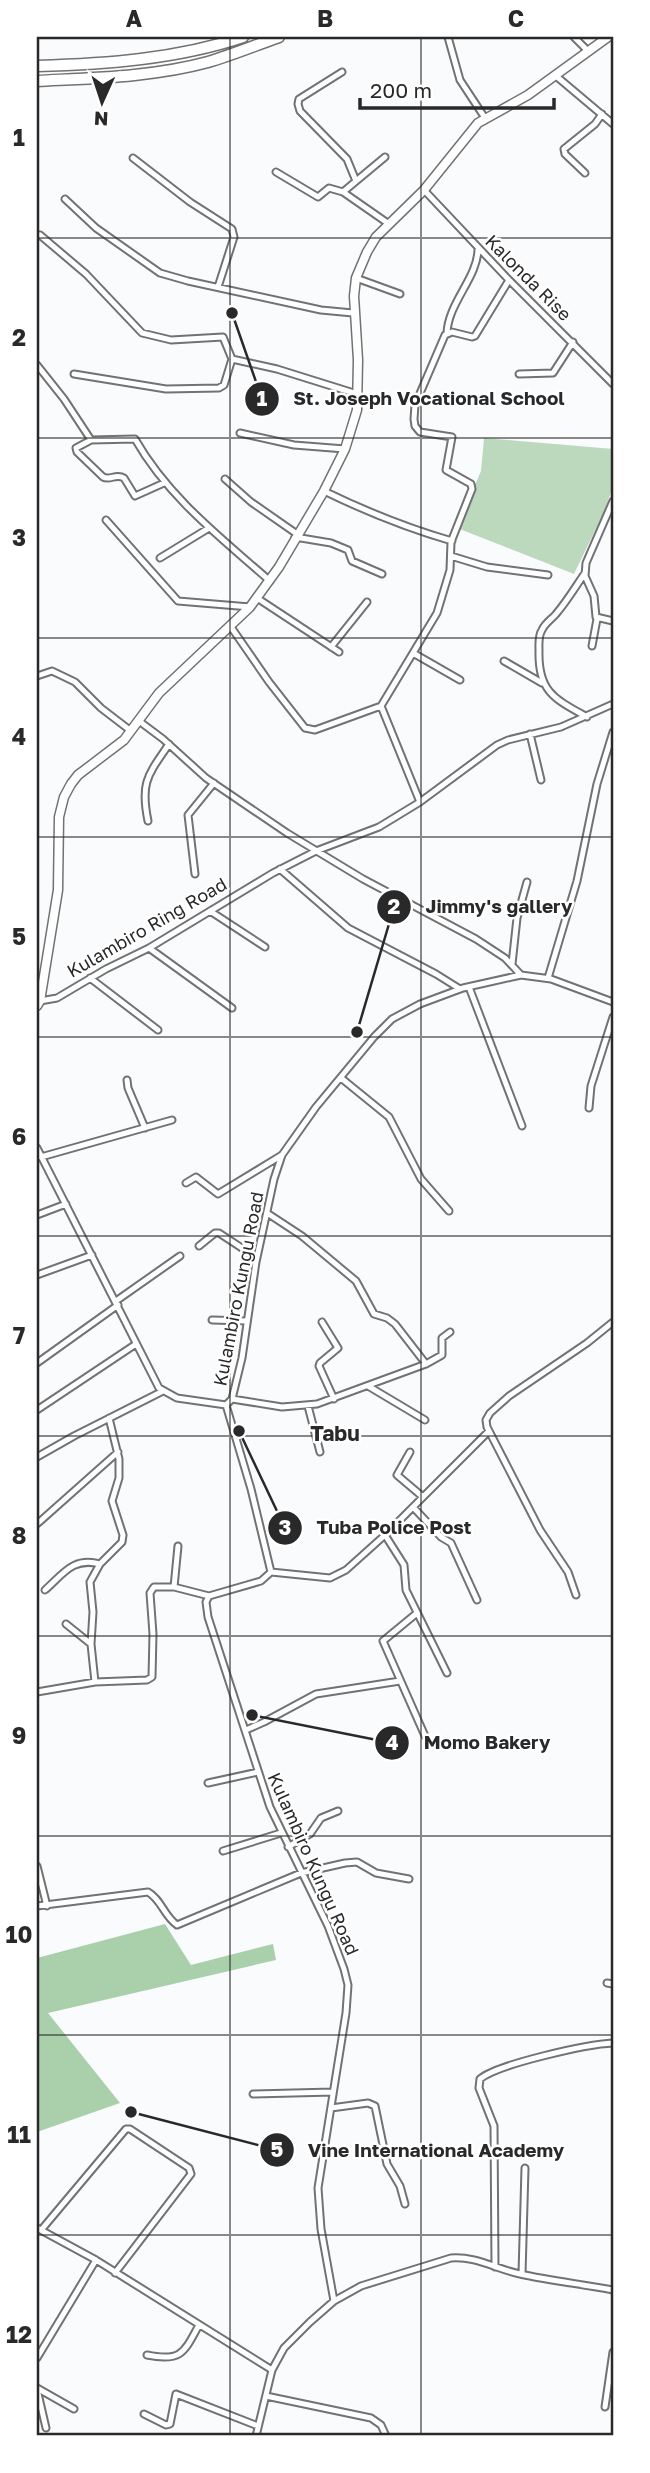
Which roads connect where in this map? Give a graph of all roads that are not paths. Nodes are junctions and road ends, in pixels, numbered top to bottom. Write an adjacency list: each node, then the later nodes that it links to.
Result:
1 (243, 37): 7 (highway)
2 (279, 37): 10 (highway)
3 (448, 37): 12 (street)
4 (574, 37): 6 (street)
5 (608, 37): 6 (street, Kulambiro Ring Road)
6 (587, 50): 9 (street, Kulambiro Ring Road)
7 (37, 66)
8 (342, 72): 18 (street)
9 (556, 76): 11 (street); 12 (street, Kulambiro Ring Road)
10 (37, 81)
11 (602, 114): 13 (street); 17 (street)
12 (485, 118): 19 (street, Kulambiro Ring Road)
13 (613, 124)
14 (385, 157): 18 (street)
15 (133, 158): 27 (street)
16 (276, 172): 20 (street)
17 (585, 173)
18 (356, 181): 20 (street)
19 (424, 190): 22 (street, Kulambiro Ring Road); 24 (street, Kalonda Rise)
20 (343, 192): 22 (street)
21 (65, 199): 27 (street)
22 (389, 224): 25 (street, Kulambiro Ring Road)
23 (40, 235): 32 (street)
24 (478, 249): 26 (street, Kalonda Rise); 30 (street)
25 (356, 278): 28 (street); 29 (street, Kulambiro Ring Road)
26 (509, 280): 30 (street); 31 (street, Kalonda Rise)
27 (218, 287): 29 (street)
28 (400, 294)
29 (354, 313): 37 (street, Kulambiro Ring Road)
30 (447, 333): 49 (street)
31 (573, 342): 35 (street); 36 (street, Kalonda Rise)
32 (232, 359): 34 (street); 37 (street)
33 (37, 365): 39 (street)
34 (74, 374)
35 (519, 374)
36 (613, 384)
37 (358, 395): 40 (street, Kulambiro Ring Road)
38 (240, 433): 40 (street)
39 (91, 440): 42 (street); 42 (street)
40 (345, 449): 43 (street, Kulambiro Ring Road)
41 (225, 480): 48 (street)
42 (164, 483): 47 (street)
43 (324, 491): 48 (street, Kulambiro Ring Road); 49 (street)
44 (613, 501): 45 (street)
45 (611, 510): 52 (street)
46 (106, 520): 58 (street)
47 (209, 528): 51 (street); 55 (street)
48 (296, 536): 53 (street); 55 (street, Kulambiro Ring Road)
49 (452, 541): 50 (street)
50 (452, 555): 54 (street); 65 (street)
51 (160, 558)
52 (585, 573): 59 (street); 71 (street)
53 (382, 574)
54 (548, 575)
55 (270, 581): 56 (street, Kulambiro Ring Road)
56 (257, 598): 58 (street, Kulambiro Ring Road); 63 (street)
57 (367, 602): 63 (street)
58 (250, 607): 61 (street, Kulambiro Ring Road)
59 (597, 619): 60 (street); 62 (street)
60 (613, 621)
61 (232, 626): 72 (street); 76 (street, Kulambiro Ring Road)
62 (592, 646)
63 (331, 647): 64 (street)
64 (340, 652)
65 (413, 653): 70 (street); 72 (street)
66 (503, 661): 71 (street)
67 (37, 667): 68 (street)
68 (46, 671): 69 (street); 77 (street)
69 (37, 676)
70 (460, 680)
71 (542, 683): 75 (street)
72 (381, 706): 83 (street)
73 (610, 706): 74 (street); 75 (street, Kulambiro Ring Road)
74 (613, 715)
75 (587, 717): 79 (street, Kulambiro Ring Road)
76 (139, 721): 77 (street, Kulambiro Ring Road); 80 (street)
77 (131, 731): 93 (street, Kulambiro Ring Road)
78 (613, 732): 96 (street)
79 (530, 734): 81 (street); 83 (street, Kulambiro Ring Road)
80 (169, 744): 82 (street); 84 (street)
81 (541, 780)
82 (214, 783): 85 (street); 87 (street)
83 (420, 802): 85 (street, Kulambiro Ring Road)
84 (148, 821)
85 (316, 851): 86 (street, Kulambiro Ring Road); 92 (street)
86 (280, 869): 89 (street, Kulambiro Ring Road); 98 (street)
87 (195, 874)
88 (527, 882): 92 (street)
89 (210, 911): 90 (street); 91 (street, Kulambiro Ring Road)
90 (265, 947)
91 (149, 948): 95 (street, Kulambiro Ring Road); 101 (street)
92 (512, 964): 94 (street)
93 (41, 967): 100 (street, Kulambiro Ring Road)
94 (521, 975): 96 (street, Kulambiro Kungu Road); 97 (street, Kulambiro Kungu Road)
95 (90, 978): 100 (street, Kulambiro Ring Road); 103 (street)
96 (548, 978): 99 (street, Kulambiro Kungu Road)
97 (469, 987): 98 (street, Kulambiro Kungu Road); 108 (street)
98 (460, 989): 104 (street, Kulambiro Kungu Road)
99 (613, 1002)
100 (38, 1004)
101 (232, 1009)
102 (613, 1017): 106 (street)
103 (158, 1030)
104 (341, 1078): 111 (street, Kulambiro Kungu Road); 115 (street)
105 (127, 1080): 109 (street)
106 (589, 1108)
107 (172, 1120): 109 (street)
108 (522, 1126)
109 (145, 1128): 112 (street)
110 (37, 1148): 112 (street)
111 (282, 1155): 113 (street); 116 (street, Kulambiro Kungu Road)
112 (41, 1157): 114 (street)
113 (186, 1183)
114 (66, 1204): 117 (street); 119 (street)
115 (449, 1211)
116 (267, 1213): 121 (street, Kulambiro Kungu Road); 131 (street)
117 (37, 1215)
118 (199, 1246): 121 (street)
119 (92, 1255): 122 (street); 123 (street)
120 (180, 1256): 123 (street)
121 (257, 1258): 125 (street, Kulambiro Kungu Road)
122 (37, 1275)
123 (117, 1303): 129 (street); 130 (street)
124 (212, 1320): 125 (street)
125 (247, 1321): 134 (street, Kulambiro Kungu Road)
126 (322, 1322): 135 (street)
127 (613, 1322): 141 (street)
128 (450, 1332): 131 (street)
129 (136, 1344): 133 (street); 138 (street)
130 (37, 1363)
131 (426, 1364): 132 (street)
132 (368, 1386): 135 (street); 140 (street)
133 (163, 1391): 136 (street); 139 (street)
134 (233, 1399): 136 (street, Kulambiro Kungu Road); 137 (street)
135 (334, 1399): 137 (street)
136 (226, 1405): 152 (street, Kulambiro Kungu Road)
137 (308, 1406): 143 (street)
138 (37, 1410)
139 (110, 1418): 142 (street); 145 (street)
140 (425, 1420)
141 (489, 1431): 146 (street); 156 (street)
142 (118, 1452): 148 (street); 151 (street)
143 (320, 1452)
144 (410, 1452): 146 (street)
145 (37, 1457)
146 (423, 1497): 147 (street)
147 (413, 1507): 149 (street); 157 (street)
148 (37, 1524)
149 (385, 1535): 152 (street); 158 (street)
150 (178, 1546): 153 (street)
151 (100, 1564): 154 (street); 160 (street)
152 (271, 1572): 155 (street)
153 (174, 1587): 155 (street); 163 (street)
154 (45, 1590)
155 (209, 1595): 165 (street, Kulambiro Kungu Road)
156 (576, 1595)
157 (477, 1601)
158 (417, 1613): 161 (street); 162 (street)
159 (66, 1624): 160 (street)
160 (91, 1644): 163 (street)
161 (447, 1673)
162 (400, 1681): 165 (street); 166 (street)
163 (95, 1682): 164 (street)
164 (37, 1692)
165 (246, 1730): 167 (street, Kulambiro Kungu Road)
166 (425, 1736)
167 (258, 1772): 168 (street); 170 (street, Kulambiro Kungu Road)
168 (208, 1783)
169 (338, 1811): 171 (street)
170 (282, 1833): 171 (street, Kulambiro Kungu Road); 172 (street)
171 (288, 1847): 174 (street, Kulambiro Kungu Road)
172 (223, 1851)
173 (37, 1866): 177 (street)
174 (302, 1873): 175 (street); 177 (street); 179 (street, Kulambiro Kungu Road)
175 (408, 1879)
176 (37, 1906): 177 (street)
177 (47, 1906)
178 (613, 2043): 186 (street)
179 (333, 2092): 180 (street); 181 (street, Kulambiro Kungu Road)
180 (253, 2094)
181 (331, 2108): 183 (street); 190 (street, Kulambiro Kungu Road)
182 (525, 2168): 188 (street)
183 (405, 2204)
184 (39, 2228): 185 (street); 187 (street)
185 (96, 2260): 187 (street); 194 (street)
186 (495, 2267): 188 (street); 190 (street)
187 (115, 2273): 191 (street)
188 (522, 2274): 189 (street)
189 (613, 2290)
190 (334, 2301): 195 (street)
191 (199, 2325): 193 (street); 195 (street)
192 (613, 2352): 196 (street)
193 (147, 2355)
194 (37, 2358)
195 (272, 2370): 198 (street)
196 (612, 2381): 199 (street)
197 (37, 2389): 200 (street); 203 (street)
198 (266, 2396): 202 (street); 205 (street)
199 (605, 2407)
200 (74, 2409)
201 (144, 2414): 202 (street)
202 (258, 2426): 204 (street)
203 (46, 2428)
204 (256, 2436)
205 (386, 2436)

